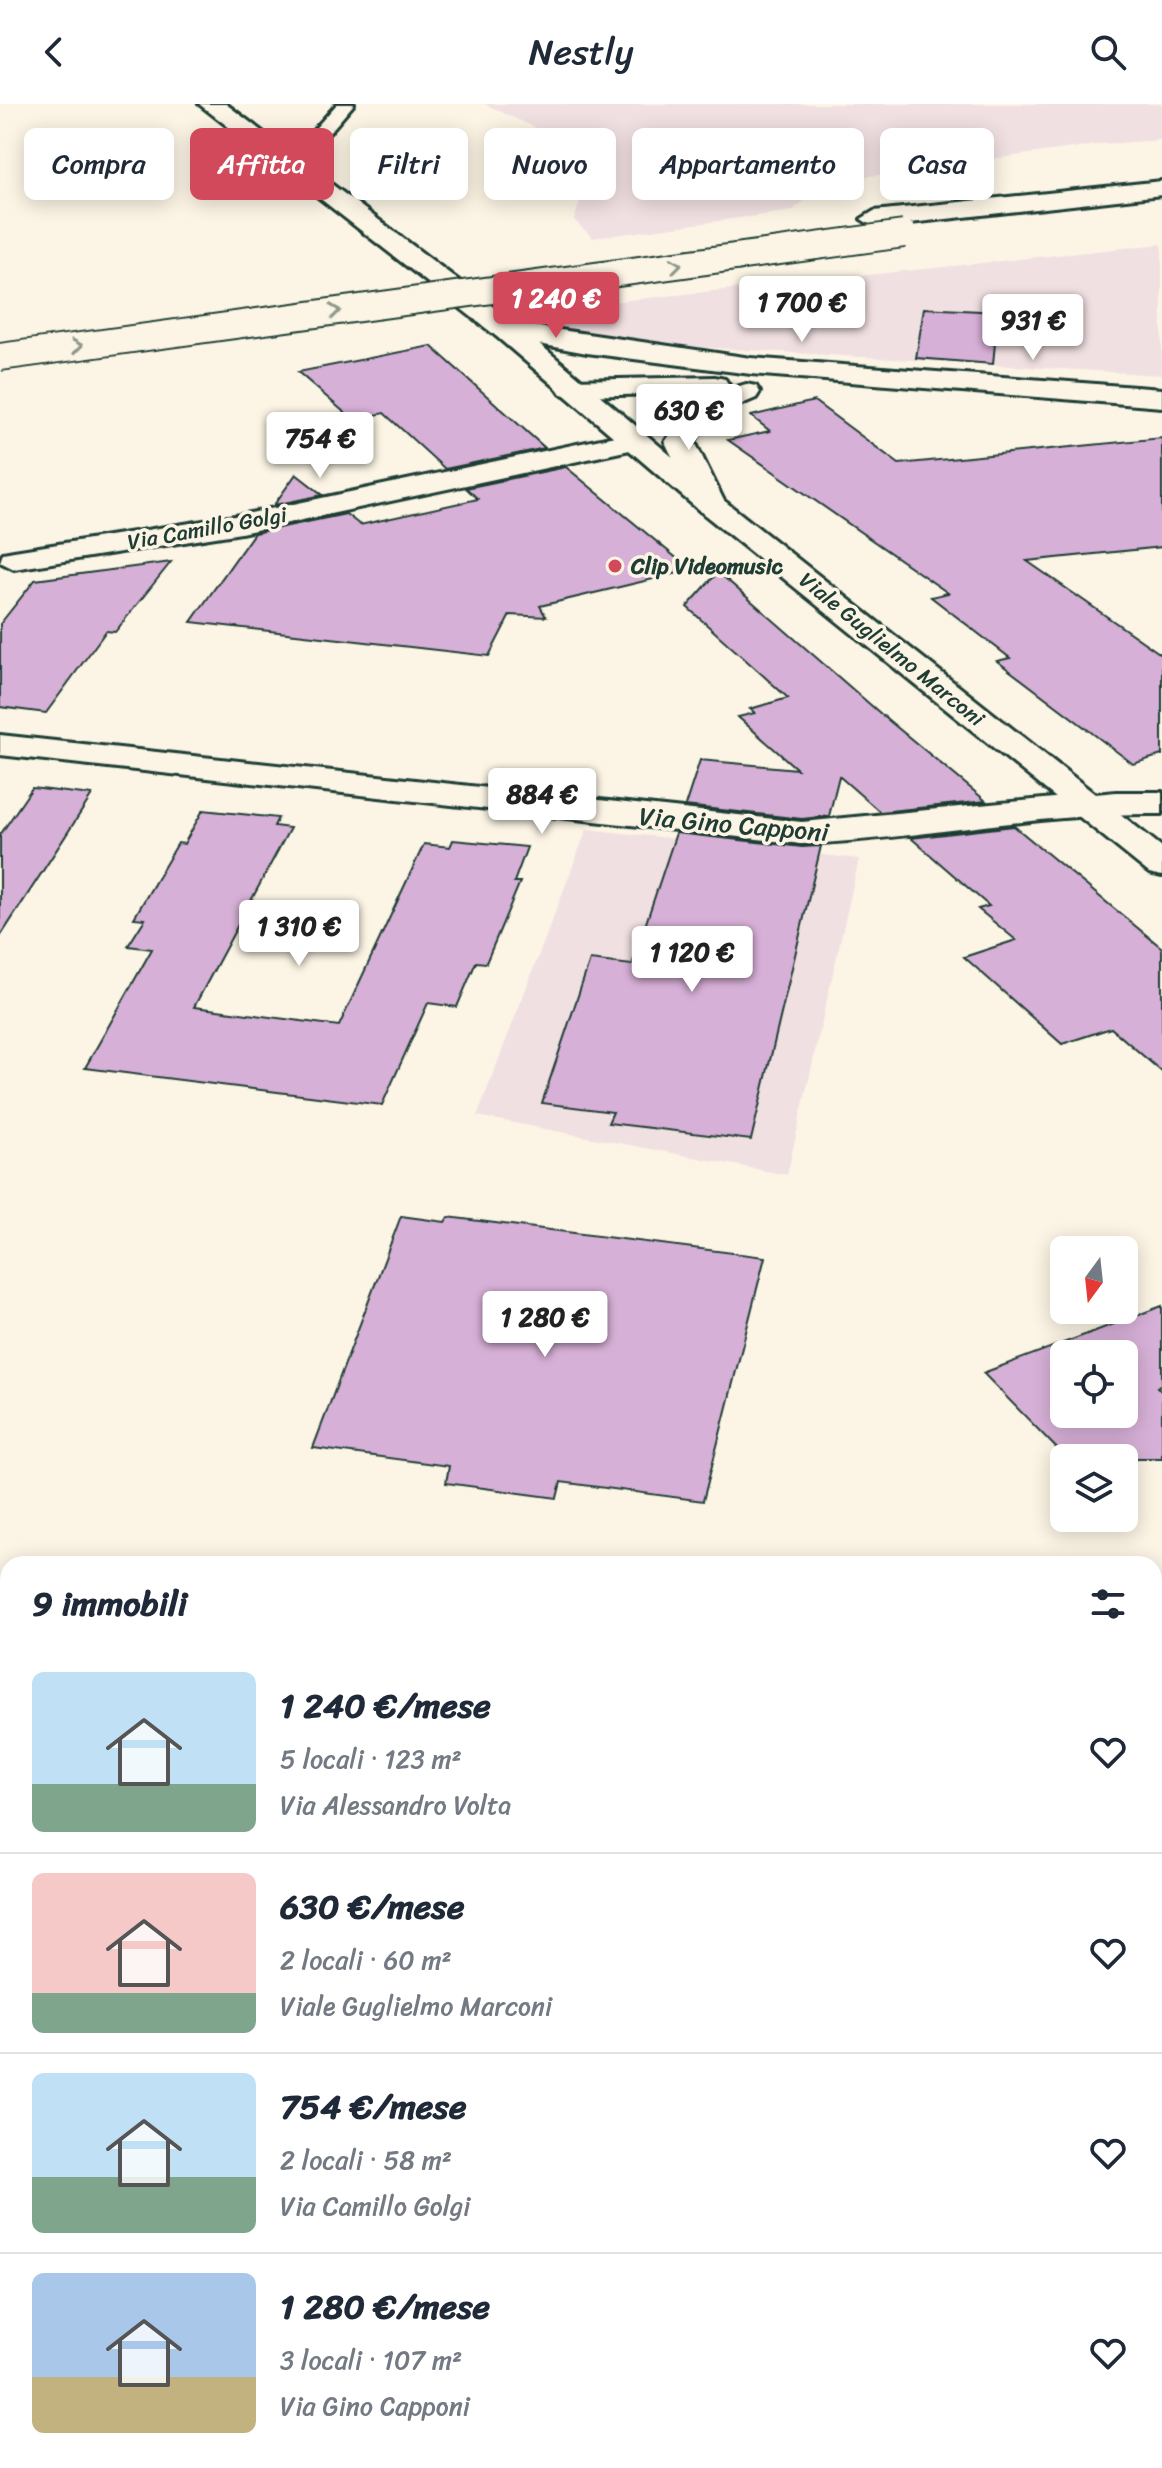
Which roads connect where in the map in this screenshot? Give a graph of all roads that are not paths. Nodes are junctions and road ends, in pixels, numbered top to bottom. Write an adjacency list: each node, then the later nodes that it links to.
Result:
1 (211, 104): 3 (main road, Viale Guglielmo Marconi)
2 (346, 104): 4 (lane)
3 (243, 128)
4 (325, 128)
5 (1162, 188): 9 (main road)
6 (334, 197): 8 (main road, Viale Guglielmo Marconi)
7 (1162, 205): 10 (main road, one-way to 7, bridge)
8 (506, 330): 11 (main road); 14 (main road, Viale Guglielmo Marconi)
9 (0, 336)
10 (0, 357)
11 (700, 361): 12 (main road); 14 (main road)
12 (901, 378): 13 (main road); 15 (main road)
13 (768, 384): 14 (main road); 17 (main road)
14 (571, 388): 16 (main road, Viale Guglielmo Marconi)
15 (1162, 398)
16 (634, 441): 17 (main road, Viale Guglielmo Marconi); 18 (main road, Via Camillo Golgi)
17 (711, 505): 21 (main road, Viale Guglielmo Marconi)
18 (14, 560)
19 (0, 745): 21 (main road, Via Gino Capponi)
20 (1162, 803): 21 (main road, Via Gino Capponi)
21 (1087, 804): 22 (main road, Viale Guglielmo Marconi)
22 (1162, 865)

